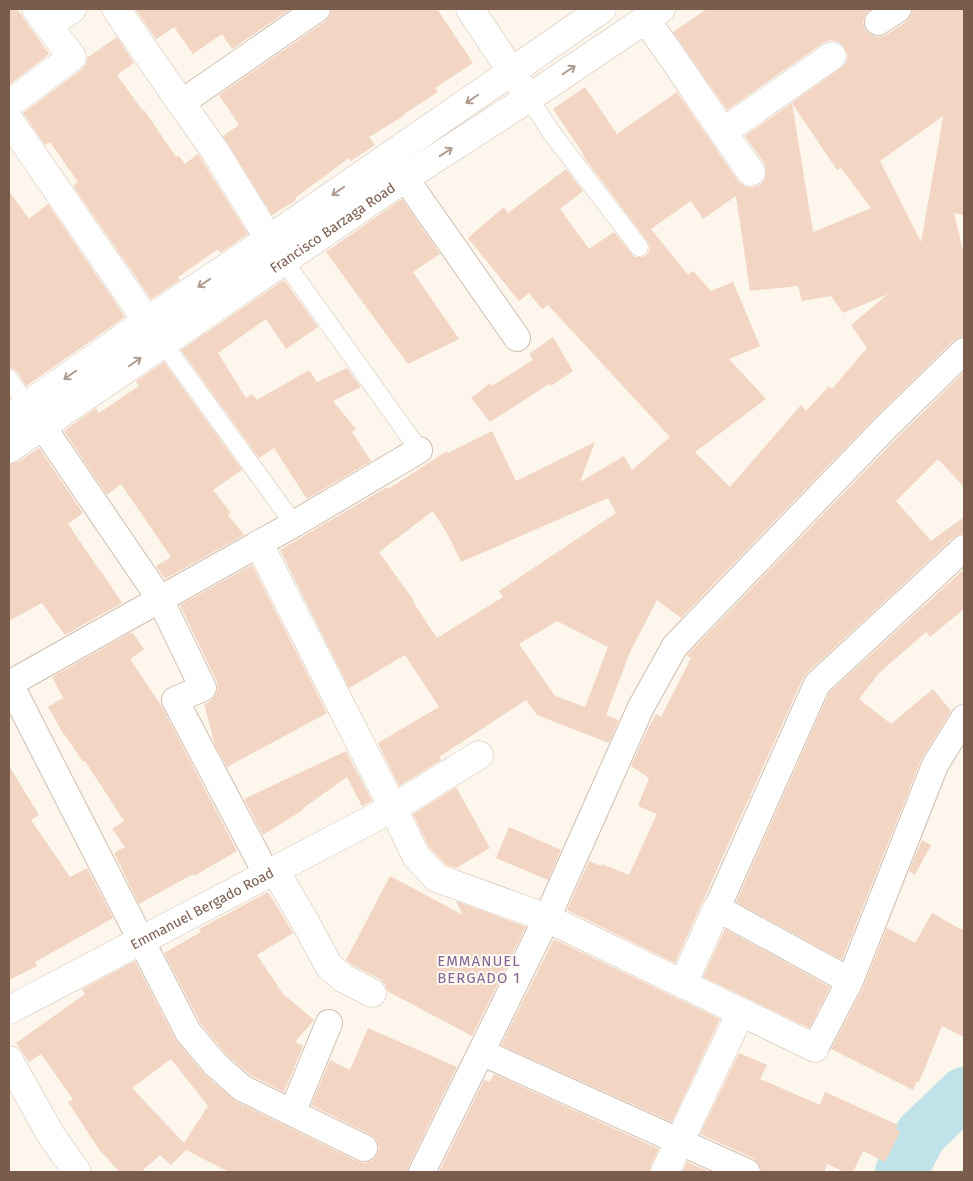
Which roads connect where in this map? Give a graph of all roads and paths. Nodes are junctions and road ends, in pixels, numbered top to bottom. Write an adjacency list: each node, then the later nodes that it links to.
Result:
1 (72, 9): 7 (street)
2 (116, 9): 11 (street)
3 (317, 9): 11 (street)
4 (470, 9): 9 (street)
5 (602, 9): 9 (street, Francisco Barzaga Road)
6 (653, 14): 10 (street, Francisco Barzaga Road, one-way to 6); 14 (street)
7 (42, 17): 12 (street)
8 (832, 56): 14 (street)
9 (512, 71): 10 (street); 17 (street, Francisco Barzaga Road, one-way to 17)
10 (529, 98): 16 (street, Francisco Barzaga Road, one-way to 10); 18 (lane)
11 (181, 103): 17 (street)
12 (9, 104)
13 (9, 120): 20 (street)
14 (723, 132): 15 (street)
15 (752, 172)
16 (406, 178): 19 (street, Francisco Barzaga Road); 21 (street)
17 (269, 238): 20 (street, Francisco Barzaga Road, one-way to 20)
18 (639, 247)
19 (284, 260): 22 (street, Francisco Barzaga Road); 27 (lane)
20 (147, 321): 25 (street, Francisco Barzaga Road, one-way to 25)
21 (517, 338)
22 (163, 343): 25 (street, Francisco Barzaga Road, one-way to 22); 28 (lane)
23 (964, 351): 38 (street)
24 (9, 379): 25 (lane)
25 (26, 417): 26 (street, Francisco Barzaga Road); 31 (street)
26 (9, 449)
27 (419, 450): 28 (street)
28 (294, 524): 29 (street)
29 (259, 544): 31 (street); 35 (street)
30 (964, 548): 37 (street)
31 (160, 599): 32 (street); 36 (street)
32 (9, 684): 39 (street)
33 (964, 718): 40 (street)
34 (479, 755): 35 (street, Emmanuel Bergado Road)
35 (394, 808): 36 (street, Emmanuel Bergado Road); 38 (street)
36 (271, 873): 39 (street, Emmanuel Bergado Road); 42 (street)
37 (717, 908): 40 (street); 41 (street)
38 (547, 918): 41 (street); 47 (street)
39 (142, 940): 43 (street, Emmanuel Bergado Road); 49 (street)
40 (850, 981): 46 (street)
41 (683, 984): 44 (street)
42 (372, 993)
43 (9, 1010)
44 (741, 1012): 46 (street); 50 (street)
45 (329, 1023): 49 (street)
46 (815, 1048)
47 (481, 1052): 50 (street); 53 (street)
48 (9, 1060): 52 (street)
49 (292, 1113): 51 (street)
50 (680, 1142): 54 (street); 55 (street)
51 (364, 1148)
52 (77, 1172)
53 (422, 1172)
54 (665, 1172)
55 (747, 1172)

